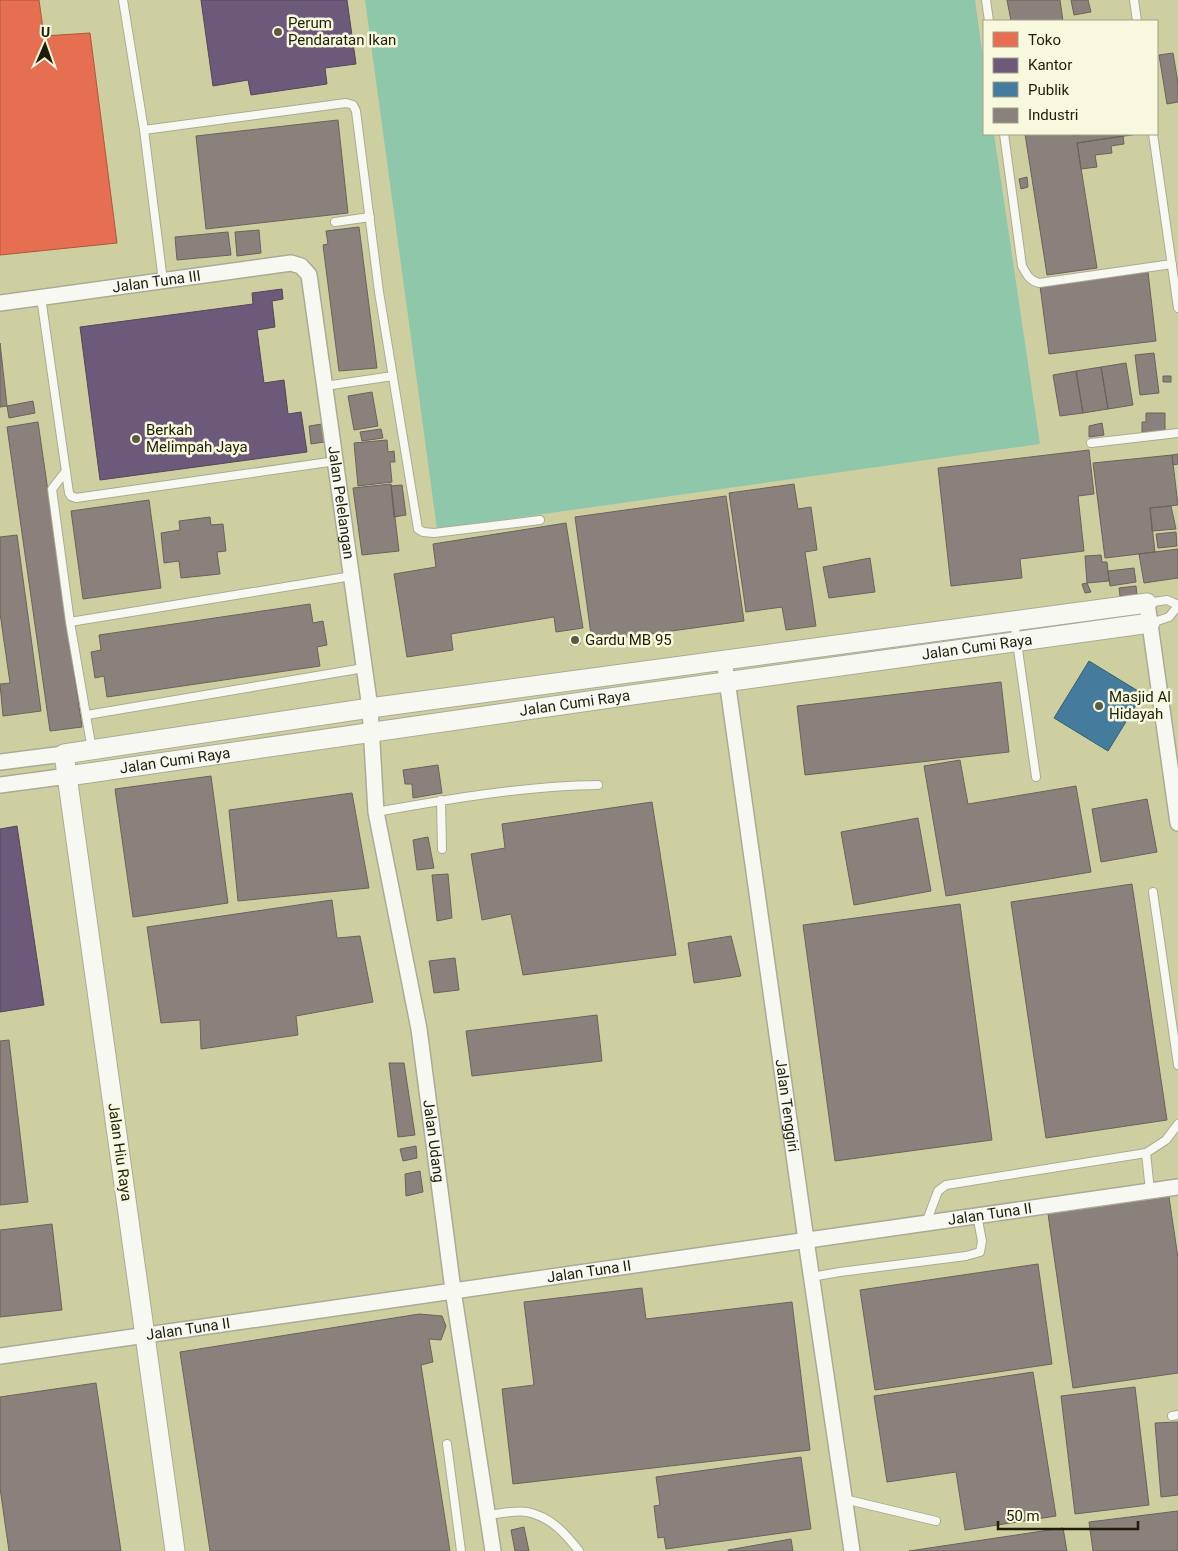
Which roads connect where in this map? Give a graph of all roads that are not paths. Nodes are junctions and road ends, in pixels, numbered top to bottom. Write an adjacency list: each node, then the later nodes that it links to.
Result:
1 (123, 0): 6 (lane)
2 (986, 0): 4 (lane)
3 (1134, 0): 5 (lane)
4 (989, 20)
5 (1137, 20)
6 (144, 130): 9 (lane); 13 (lane)
7 (1004, 135): 11 (lane)
8 (1153, 135): 11 (lane)
9 (370, 218): 10 (lane); 17 (lane)
10 (336, 222)
11 (1172, 264): 16 (lane)
12 (309, 275): 13 (street, Jalan Tuna III); 18 (street, Jalan Pelelangan)
13 (163, 281): 14 (street, Jalan Tuna III)
14 (41, 297): 15 (street, Jalan Tuna III); 22 (lane)
15 (0, 303)
16 (1178, 308)
17 (393, 376): 18 (lane); 23 (lane)
18 (325, 386): 21 (street, Jalan Pelelangan)
19 (1178, 433): 20 (lane)
20 (1091, 443)
21 (336, 461): 22 (lane); 24 (street, Jalan Pelelangan)
22 (66, 471): 28 (lane)
23 (540, 520)
24 (352, 576): 28 (lane); 34 (street, Jalan Pelelangan)
25 (1147, 603): 26 (lane); 27 (street, Jalan Cumi Raya); 29 (street)
26 (1178, 606): 29 (lane)
27 (1014, 621): 30 (street, Jalan Cumi Raya); 31 (lane)
28 (70, 622): 39 (lane)
29 (1150, 623): 31 (street, Jalan Cumi Raya); 54 (street)
30 (868, 640): 32 (street, Jalan Cumi Raya); 33 (street)
31 (1016, 642): 33 (street, Jalan Cumi Raya); 49 (lane)
32 (724, 659): 35 (street, Jalan Tenggiri); 36 (street, Jalan Cumi Raya)
33 (871, 662): 35 (street, Jalan Cumi Raya)
34 (364, 668): 37 (street, Jalan Pelelangan); 39 (lane)
35 (728, 682): 38 (street, Jalan Cumi Raya); 64 (street, Jalan Tenggiri)
36 (520, 687): 37 (street, Jalan Cumi Raya); 38 (street)
37 (370, 708): 40 (street, Jalan Cumi Raya); 41 (street, Jalan Pelelangan)
38 (523, 710): 41 (street, Jalan Cumi Raya)
39 (87, 715): 44 (lane)
40 (255, 725): 42 (street, Jalan Cumi Raya); 43 (street)
41 (372, 732): 43 (street, Jalan Cumi Raya); 53 (street, Jalan Udang)
42 (186, 736): 44 (street, Jalan Cumi Raya); 46 (street)
43 (261, 748): 46 (street, Jalan Cumi Raya)
44 (92, 750): 45 (street, Jalan Cumi Raya)
45 (64, 754): 47 (street, Jalan Cumi Raya); 48 (street, Jalan Hiu Raya)
46 (191, 759): 48 (street, Jalan Cumi Raya)
47 (0, 762)
48 (68, 776): 51 (street, Jalan Cumi Raya); 67 (street, Jalan Hiu Raya)
49 (1036, 777)
50 (598, 784): 52 (lane)
51 (0, 785)
52 (441, 800): 53 (lane); 55 (lane)
53 (376, 812): 66 (street, Jalan Udang)
54 (1178, 823)
55 (442, 849)
56 (1153, 892): 57 (lane)
57 (1178, 1065)
58 (1178, 1124): 59 (lane)
59 (1146, 1153): 61 (lane); 63 (lane)
60 (1178, 1186): 61 (street, Jalan Tuna II)
61 (1150, 1191): 62 (street, Jalan Tuna II)
62 (977, 1216): 63 (street, Jalan Tuna II); 65 (lane)
63 (926, 1223): 64 (street, Jalan Tuna II)
64 (806, 1240): 65 (street, Jalan Tenggiri); 66 (street, Jalan Tuna II)
65 (811, 1277): 70 (street, Jalan Tenggiri)
66 (453, 1290): 67 (street, Jalan Tuna II); 71 (street, Jalan Udang)
67 (145, 1335): 68 (street, Jalan Tuna II); 73 (street, Jalan Hiu Raya)
68 (0, 1356)
69 (447, 1444): 74 (lane)
70 (844, 1499): 72 (lane); 77 (street, Jalan Tenggiri)
71 (487, 1515): 75 (street, Jalan Udang); 76 (lane)
72 (936, 1521)
73 (176, 1551)
74 (461, 1551)
75 (493, 1551)
76 (579, 1551)
77 (852, 1551)

